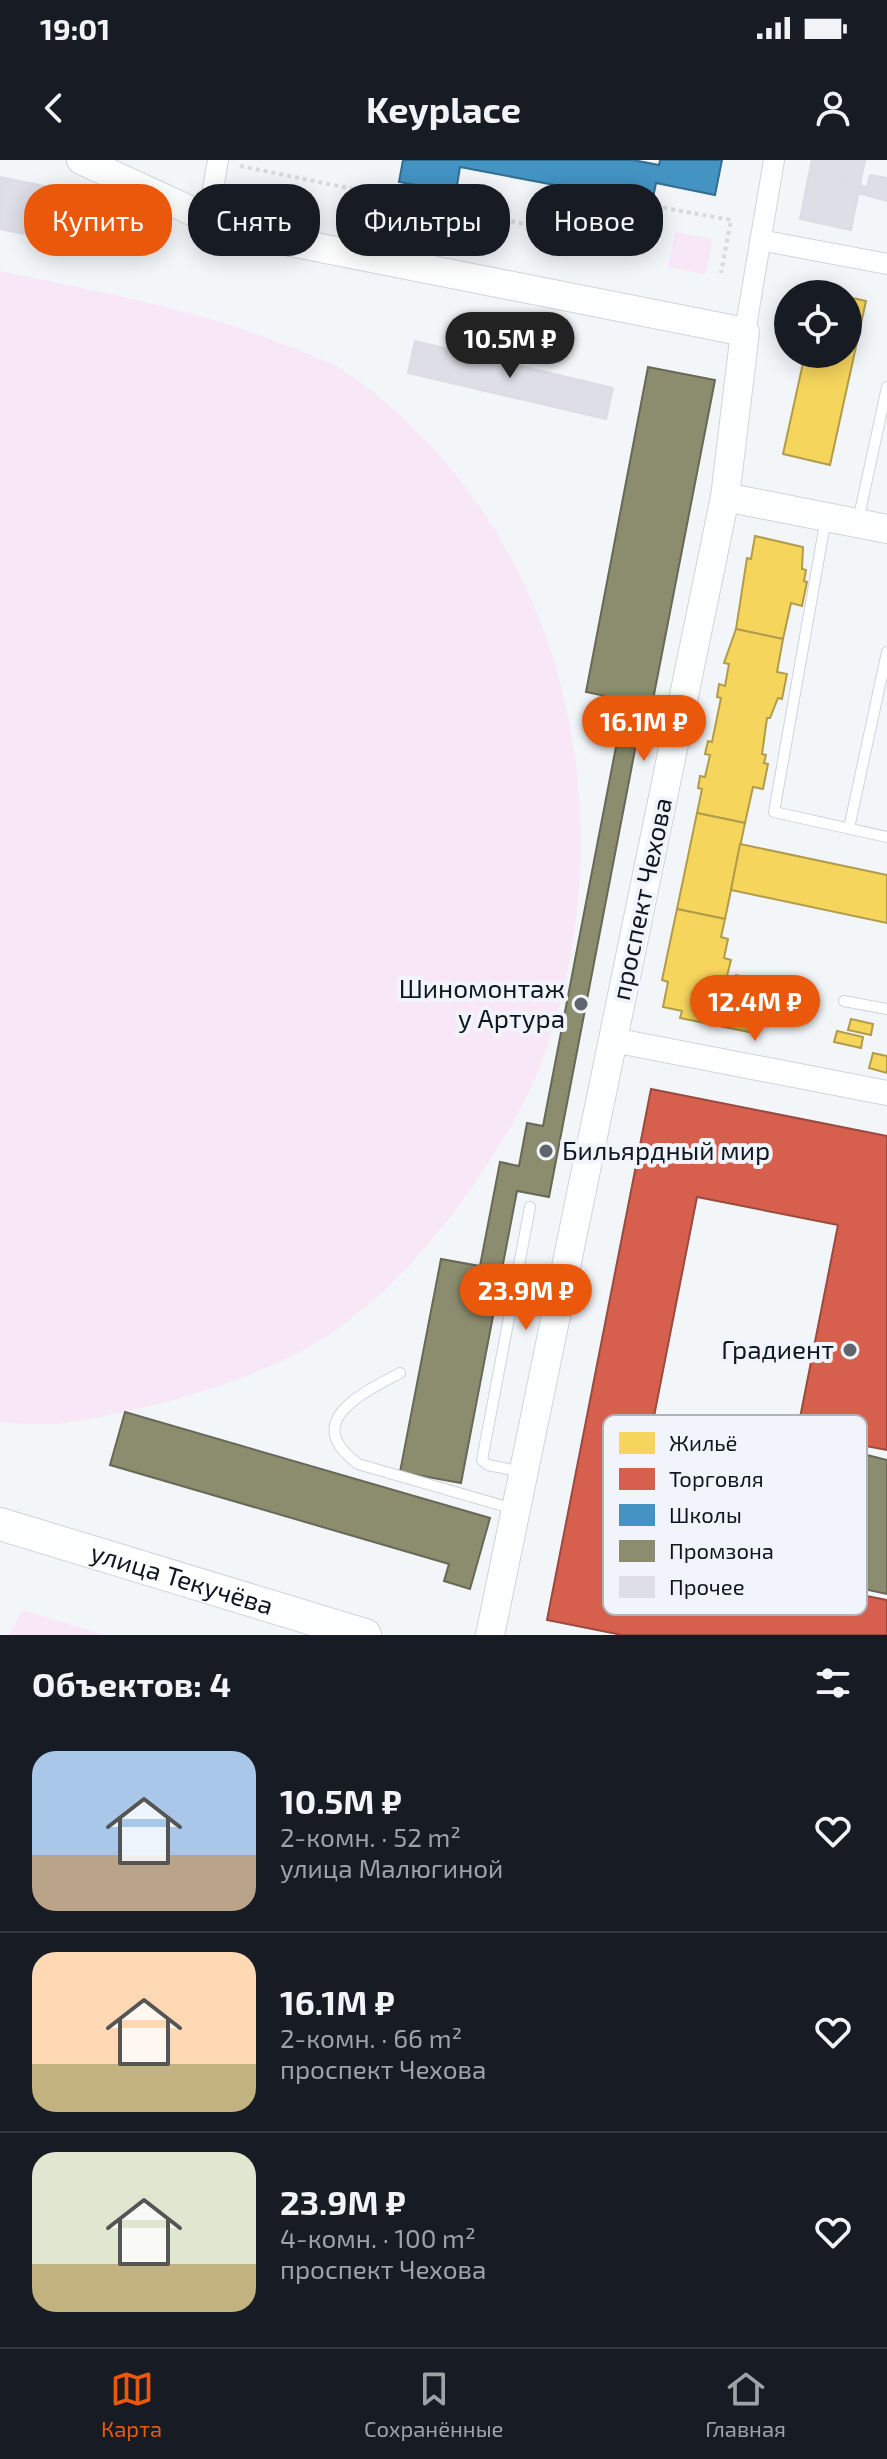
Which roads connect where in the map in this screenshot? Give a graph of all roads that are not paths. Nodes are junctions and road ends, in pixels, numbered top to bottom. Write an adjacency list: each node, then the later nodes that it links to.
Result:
1 (81, 160): 5 (main road)
2 (774, 160): 6 (street, проспект Чехова)
3 (225, 162): 4 (street)
4 (218, 184)
5 (188, 209)
6 (760, 240): 8 (street); 9 (street, проспект Чехова)
7 (320, 248): 9 (main road)
8 (887, 264)
9 (745, 332): 11 (main road, проспект Чехова)
10 (887, 387): 13 (lane)
11 (725, 497): 12 (main road); 20 (main road, проспект Чехова)
12 (826, 517): 13 (main road); 16 (lane)
13 (857, 523): 14 (main road)
14 (887, 529)
15 (887, 652): 16 (lane)
16 (849, 828): 17 (lane)
17 (887, 837)
18 (844, 1001): 19 (lane)
19 (887, 1009)
20 (613, 1040): 21 (street); 24 (main road, проспект Чехова)
21 (887, 1093)
22 (530, 1207): 24 (lane)
23 (400, 1373): 25 (lane)
24 (523, 1472): 25 (main road, проспект Чехова)
25 (516, 1509): 28 (main road, проспект Чехова)
26 (0, 1525): 27 (main road, улица Текучёва)
27 (365, 1635)
28 (490, 1635)

